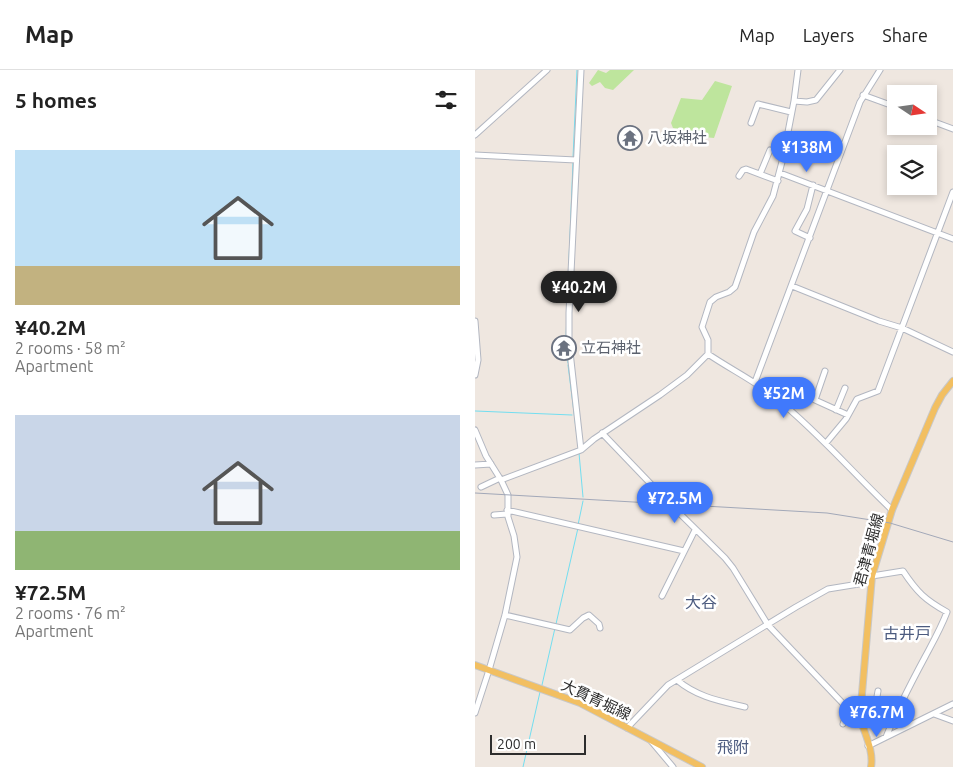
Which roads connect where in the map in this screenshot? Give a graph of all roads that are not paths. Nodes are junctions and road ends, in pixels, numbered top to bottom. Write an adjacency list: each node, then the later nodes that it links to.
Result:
1 (547, 70): 13 (street)
2 (581, 70): 16 (street)
3 (799, 70): 7 (street)
4 (840, 70): 7 (street)
5 (880, 70): 6 (street)
6 (863, 95): 8 (street); 22 (street)
7 (795, 101): 9 (street)
8 (887, 104)
9 (791, 112): 10 (street); 17 (street)
10 (751, 123)
11 (937, 123): 12 (street)
12 (953, 129)
13 (475, 135)
14 (770, 150): 18 (street)
15 (475, 155): 16 (street)
16 (577, 160): 43 (street)
17 (780, 173): 20 (street); 21 (street)
18 (760, 174): 19 (street); 20 (street)
19 (739, 176)
20 (778, 181): 31 (street)
21 (813, 185): 22 (street); 25 (street)
22 (828, 191): 24 (street); 25 (street)
23 (953, 192): 24 (street)
24 (937, 233): 26 (street); 29 (street)
25 (810, 238): 27 (street)
26 (953, 239)
27 (792, 286): 29 (street); 36 (street)
28 (475, 321): 32 (street)
29 (902, 328): 30 (street); 39 (street)
30 (953, 352)
31 (707, 354): 36 (street); 41 (street)
32 (476, 366): 34 (street)
33 (825, 371): 38 (street)
34 (475, 375)
35 (953, 381): 48 (main road, 君津青堀線)
36 (755, 382): 42 (street)
37 (845, 388): 38 (street)
38 (836, 410): 39 (street)
39 (848, 415): 42 (street)
40 (475, 430): 44 (street)
41 (602, 433): 43 (street); 51 (street)
42 (826, 443): 48 (street)
43 (581, 450): 46 (street)
44 (491, 464): 45 (street); 46 (street)
45 (475, 466)
46 (501, 479): 47 (street); 49 (street)
47 (481, 487)
48 (892, 510): 53 (main road, 君津青堀線)
49 (507, 512): 50 (street); 52 (street); 55 (street)
50 (494, 515)
51 (695, 530): 52 (street); 56 (street)
52 (684, 551): 54 (street)
53 (872, 579): 56 (street); 67 (main road, 君津青堀線); 70 (street)
54 (661, 596)
55 (505, 615): 57 (street); 59 (street)
56 (768, 625): 60 (street); 67 (street)
57 (599, 628)
58 (475, 665): 59 (main road, 大貫青堀線)
59 (489, 670): 62 (street); 73 (main road, 大貫青堀線)
60 (677, 680): 63 (street); 73 (street)
61 (878, 691): 68 (street)
62 (478, 696): 65 (street)
63 (745, 707)
64 (951, 707): 66 (street)
65 (475, 713)
66 (934, 714): 69 (street); 72 (street)
67 (861, 718): 68 (street); 71 (street); 76 (main road, 君津青堀線)
68 (873, 719): 70 (street)
69 (953, 721)
70 (892, 722): 72 (street); 74 (street)
71 (843, 724)
72 (905, 727): 74 (street)
73 (627, 728): 75 (main road, 大貫青堀線)
74 (886, 737): 76 (street)
75 (651, 741): 77 (street); 78 (main road, 大貫青堀線)
76 (869, 746): 79 (main road, 君津青堀線)
77 (673, 767)
78 (702, 767)
79 (871, 767)

